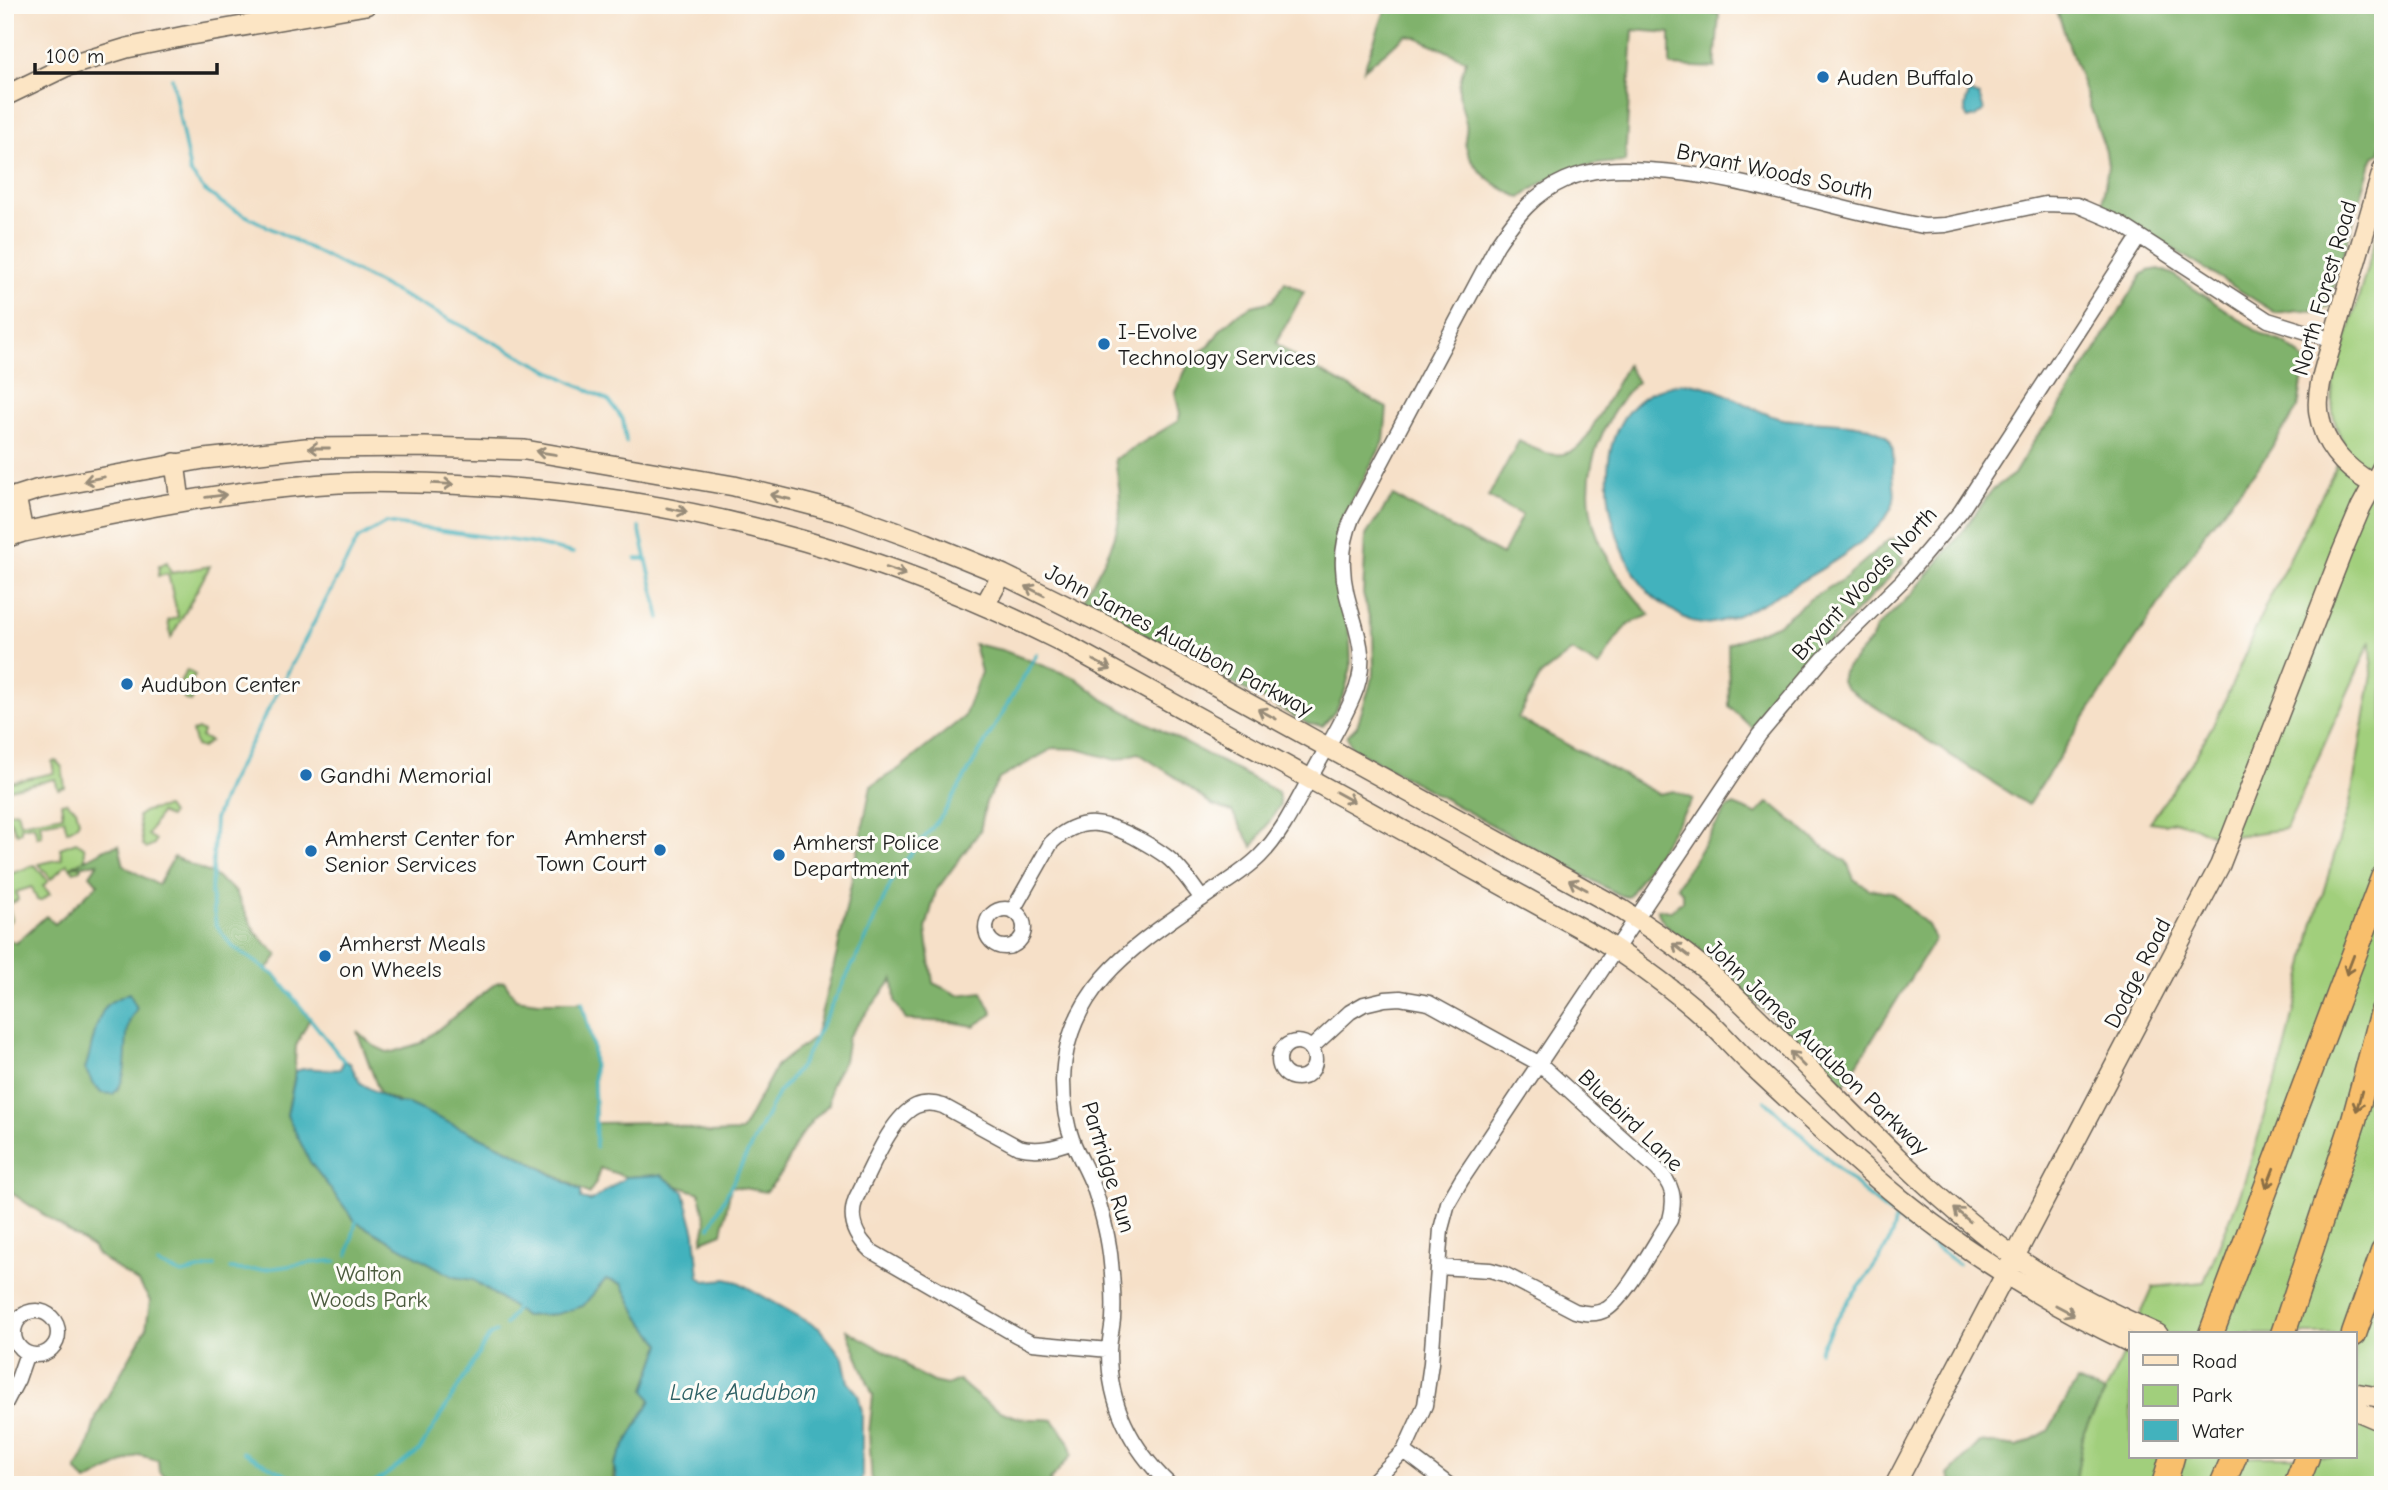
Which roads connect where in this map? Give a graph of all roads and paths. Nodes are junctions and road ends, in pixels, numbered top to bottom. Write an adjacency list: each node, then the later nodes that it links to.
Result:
1 (366, 5): 2 (main road)
2 (5, 96)
3 (2383, 169): 5 (main road, North Forest Road)
4 (2139, 237): 5 (street, Bryant Woods South); 14 (street, Bryant Woods South); 19 (street, Bryant Woods North)
5 (2333, 340): 8 (main road, North Forest Road)
6 (175, 463): 9 (main road, John James Audubon Parkway, one-way to 9); 10 (main road); 12 (main road, John James Audubon Parkway, one-way to 6)
7 (2383, 466): 8 (main road, Dodge Road)
8 (2373, 484): 26 (main road, Dodge Road)
9 (11, 498): 11 (main road)
10 (180, 501): 11 (main road); 13 (main road, one-way to 13)
11 (14, 535)
12 (1002, 574): 13 (main road); 14 (main road, John James Audubon Parkway, one-way to 12)
13 (985, 606): 15 (main road, one-way to 15)
14 (1327, 747): 15 (street, Bryant Woods South); 19 (main road, John James Audubon Parkway, one-way to 14)
15 (1310, 778): 17 (street, Partridge Run); 20 (main road, one-way to 20)
16 (2383, 878): 30 (highway, one-way to 30)
17 (1202, 899): 18 (street); 24 (street, Partridge Run)
18 (1013, 910)
19 (1637, 919): 20 (street, Bryant Woods North); 26 (main road, John James Audubon Parkway, one-way to 19)
20 (1616, 950): 23 (street); 28 (main road)
21 (2383, 1011): 31 (highway, one-way to 31)
22 (1311, 1048): 23 (street, Bluebird Lane)
23 (1540, 1065): 27 (street); 27 (street, Bluebird Lane)
24 (1073, 1141): 34 (street, Partridge Run); 34 (street)
25 (2383, 1252): 32 (highway)
26 (2016, 1257): 28 (main road, Dodge Road); 29 (main road, John James Audubon Parkway)
27 (1438, 1267): 41 (street)
28 (2006, 1275): 33 (main road, one-way to 33); 48 (main road, Dodge Road)
29 (2154, 1332)
30 (2212, 1332)
31 (2284, 1332)
32 (2355, 1332)
33 (2129, 1342)
34 (1109, 1350): 45 (street, Partridge Run)
35 (27, 1353): 38 (street)
36 (2356, 1393): 37 (main road)
37 (2383, 1398)
38 (5, 1404)
39 (2356, 1410): 40 (main road)
40 (2383, 1422)
41 (1404, 1451): 46 (street); 47 (street)
42 (2172, 1458): 49 (highway)
43 (2234, 1458): 50 (highway)
44 (2307, 1458): 51 (highway)
45 (1170, 1485)
46 (1369, 1485)
47 (1450, 1485)
48 (1895, 1485)
49 (2164, 1485)
50 (2222, 1485)
51 (2296, 1485)

